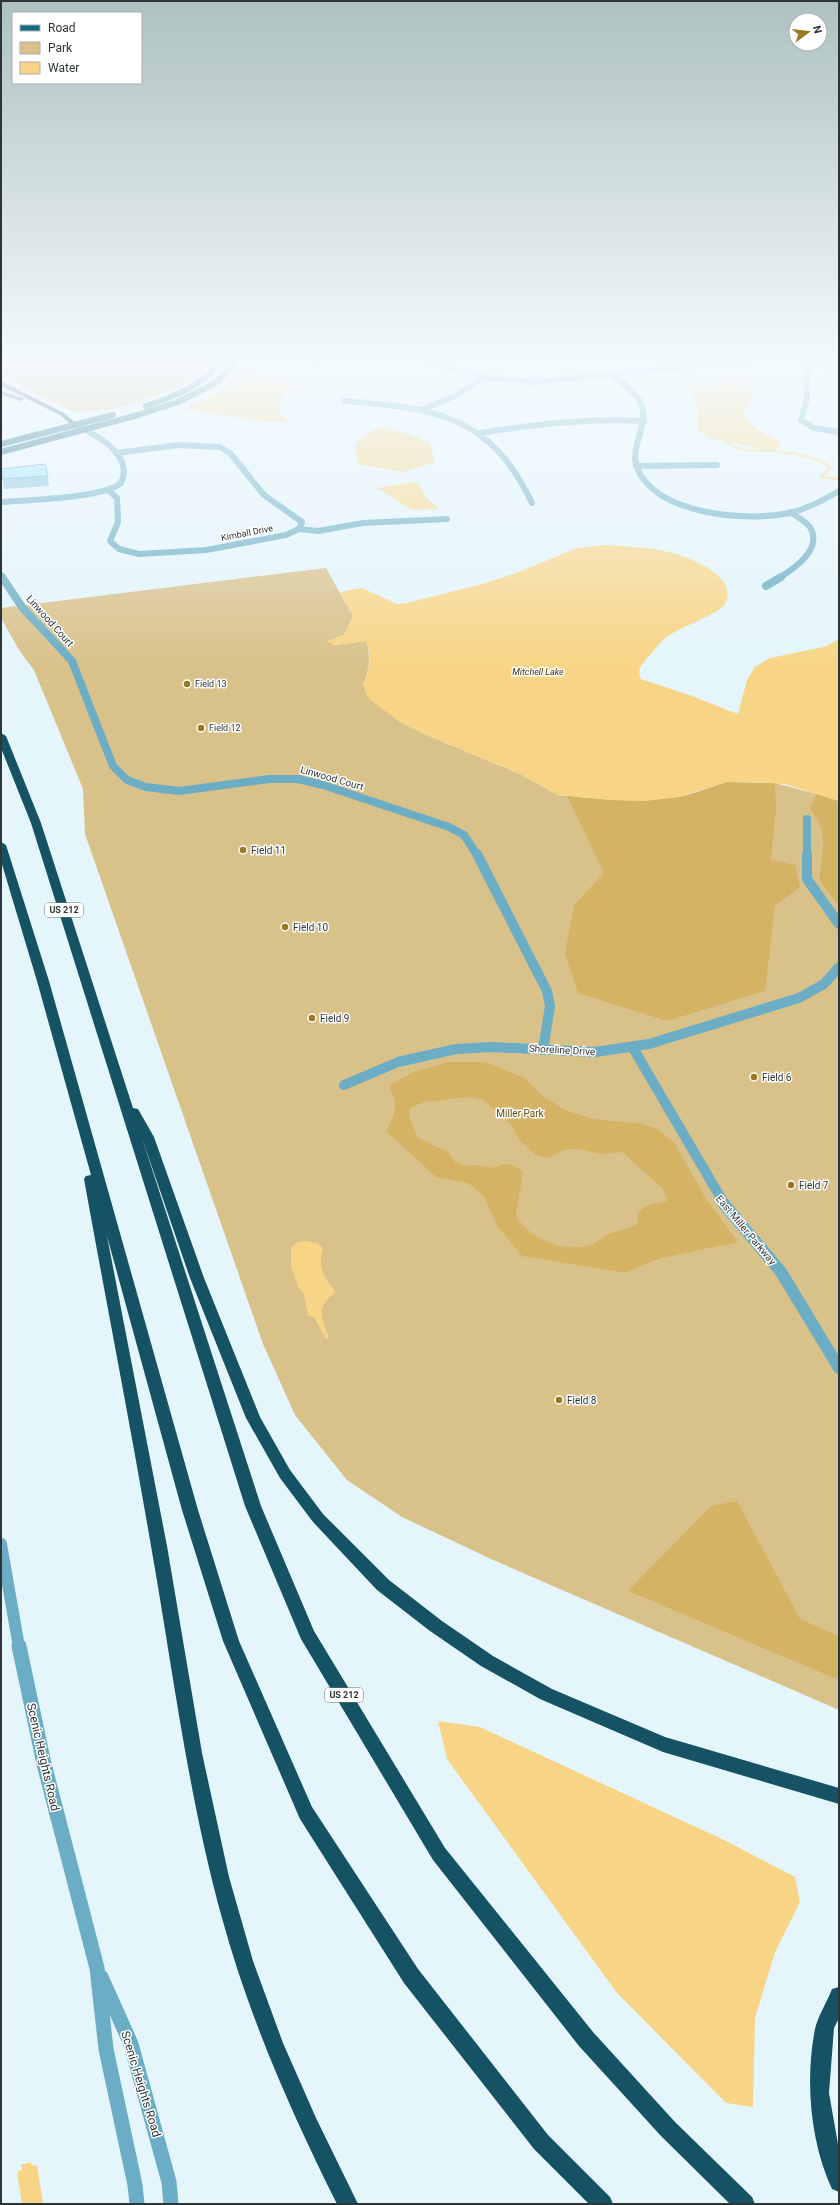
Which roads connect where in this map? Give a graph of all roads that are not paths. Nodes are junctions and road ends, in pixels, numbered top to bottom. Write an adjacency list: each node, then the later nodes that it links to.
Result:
1 (119, 460): 7 (street)
2 (234, 460): 13 (street)
3 (507, 460): 10 (street)
4 (635, 460): 6 (street)
5 (717, 465): 6 (street)
6 (636, 466): 11 (street)
7 (108, 490): 9 (street); 13 (street, Kimball Drive)
8 (839, 491): 11 (street)
9 (1, 502)
10 (532, 503)
11 (790, 512): 15 (street)
12 (447, 519): 13 (street, Kimball Drive)
13 (299, 529)
14 (1, 575): 22 (street, Linwood Court)
15 (766, 586)
16 (1, 736): 23 (highway, US 212)
17 (807, 819): 19 (street)
18 (1, 845): 25 (highway)
19 (839, 924)
20 (839, 967): 21 (street, Shoreline Drive)
21 (633, 1048): 22 (street, Shoreline Drive); 26 (street, East Miller Parkway)
22 (543, 1050): 24 (street, Shoreline Drive)
23 (120, 1085): 28 (highway); 36 (highway, US 212)
24 (344, 1085)
25 (74, 1097): 34 (highway); 35 (highway)
26 (839, 1368)
27 (1, 1544): 29 (street, Scenic Heights Road)
28 (839, 1796)
29 (97, 1968): 32 (street, Scenic Heights Road); 33 (street, Scenic Heights Road)
30 (839, 1996): 31 (highway)
31 (839, 2182)
32 (137, 2204)
33 (171, 2204)
34 (348, 2204)
35 (603, 2204)
36 (745, 2204)

